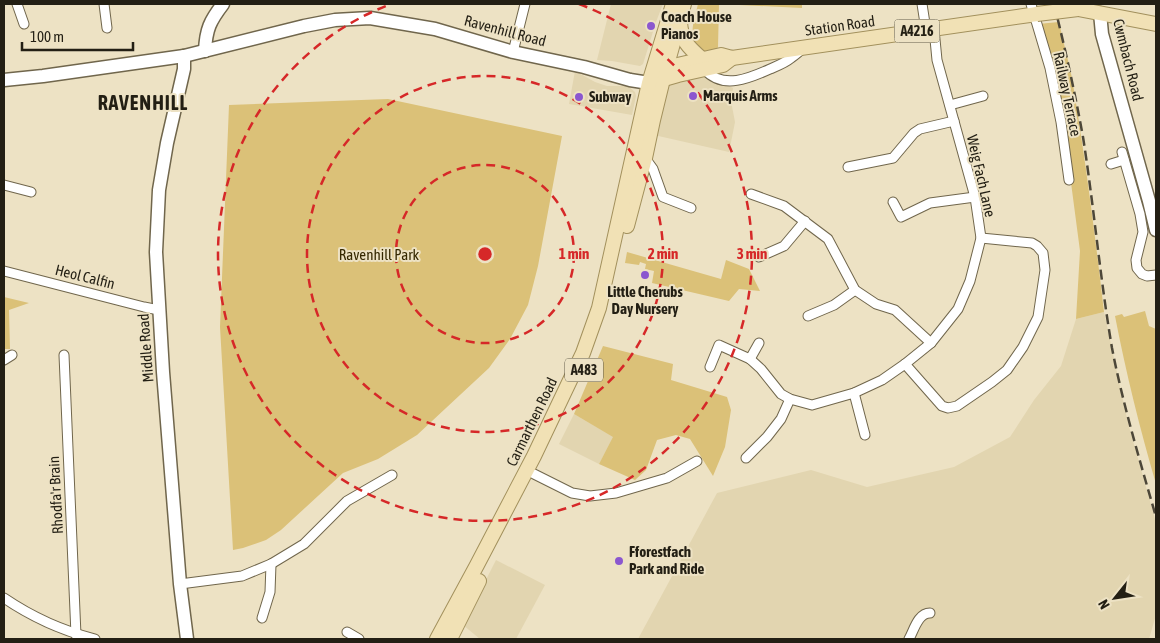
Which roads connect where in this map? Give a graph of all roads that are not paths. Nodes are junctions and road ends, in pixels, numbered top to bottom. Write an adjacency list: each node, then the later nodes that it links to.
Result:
1 (17, 4): 11 (street)
2 (104, 4): 13 (street)
3 (223, 4): 16 (street)
4 (525, 4): 17 (street)
5 (673, 4): 20 (main road, Carmarthen Road / A483)
6 (684, 4): 10 (main road, Carmarthen Road / A483)
7 (922, 4): 14 (street, Weig Fach Lane)
8 (1104, 8): 9 (main road, Station Road / A4216, bridge); 12 (main road, A4216); 33 (street, Cwmbach Road)
9 (1034, 11): 14 (main road, Station Road / A4216); 28 (street, Railway Terrace)
10 (680, 19): 19 (main road); 20 (main road, Carmarthen Road / A483)
11 (24, 24)
12 (1156, 24)
13 (107, 28)
14 (930, 29): 15 (main road, Station Road / A4216); 23 (street, Weig Fach Lane)
15 (803, 48): 19 (main road, Station Road / A4216); 19 (street)
16 (205, 51): 17 (street, Ravenhill Road); 18 (street, Ravenhill Road)
17 (513, 52): 20 (street, Ravenhill Road)
18 (184, 56): 21 (street, Ravenhill Road); 43 (street, Middle Road)
19 (704, 64): 20 (main road, Station Road / A4216)
20 (658, 75): 25 (main road, Carmarthen Road / A483); 68 (main road, Carmarthen Road / A483)
21 (4, 80)
22 (983, 96): 23 (street)
23 (950, 106): 24 (street, Weig Fach Lane)
24 (954, 121): 27 (street); 32 (street, Weig Fach Lane)
25 (645, 158): 35 (street); 56 (main road, Carmarthen Road / A483)
26 (1112, 164): 41 (street)
27 (848, 167)
28 (1069, 180)
29 (4, 185): 30 (street)
30 (31, 192)
31 (751, 194): 36 (street)
32 (975, 197): 34 (street); 38 (street, Weig Fach Lane)
33 (1153, 200): 37 (street, Cwmbach Road)
34 (893, 202)
35 (691, 208)
36 (805, 221): 39 (street); 42 (street)
37 (1156, 230)
38 (981, 238): 46 (street, Weig Fach Lane); 49 (street)
39 (760, 257)
40 (4, 271): 43 (street, Heol Calfin)
41 (1156, 274)
42 (856, 290): 44 (street); 46 (street)
43 (159, 310): 59 (street, Middle Road)
44 (808, 316)
45 (759, 343): 48 (street)
46 (931, 343): 49 (street, Weig Fach Lane)
47 (64, 355): 64 (street, Rhodfa'r Brain)
48 (750, 359): 50 (street); 52 (street)
49 (905, 364): 51 (street, Weig Fach Lane)
50 (710, 367)
51 (854, 393): 52 (street, Weig Fach Lane); 53 (street)
52 (790, 399): 54 (street)
53 (865, 436)
54 (746, 458)
55 (696, 461): 56 (street)
56 (534, 474): 69 (main road, Carmarthen Road / A483)
57 (392, 475): 58 (street)
58 (271, 564): 59 (street); 62 (street)
59 (180, 584): 66 (street, Middle Road)
60 (4, 598): 64 (street)
61 (930, 613): 70 (street)
62 (262, 618)
63 (347, 632): 67 (street)
64 (76, 634): 65 (street)
65 (95, 639)
66 (187, 639)
67 (359, 639)
68 (438, 639)
69 (450, 639)
70 (909, 639)

